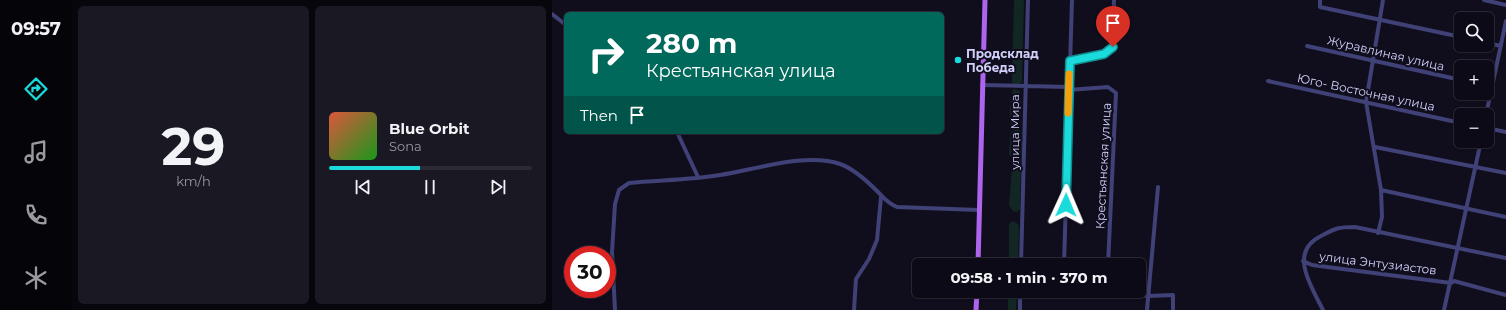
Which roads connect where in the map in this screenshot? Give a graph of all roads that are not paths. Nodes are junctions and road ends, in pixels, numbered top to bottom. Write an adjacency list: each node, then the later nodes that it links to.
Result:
1 (985, 0): 22 (main road)
2 (1028, 0): 23 (street, улица Мира)
3 (1072, 0): 17 (street)
4 (1114, 0): 17 (street)
5 (1320, 0): 10 (street)
6 (1383, 0): 10 (street)
7 (1484, 0): 8 (street)
8 (1506, 5)
9 (552, 14): 12 (street)
10 (1380, 19): 13 (street); 18 (street)
11 (1506, 21): 16 (street)
12 (564, 23)
13 (1454, 35)
14 (1494, 44): 16 (street)
15 (1307, 46): 18 (street, Журавлиная улица)
16 (1501, 46): 21 (street)
17 (1070, 61): 24 (street)
18 (1373, 61): 19 (street, Журавлиная улица); 25 (street)
19 (1454, 78)
20 (1268, 81): 25 (street, Юго- Восточная улица)
21 (1494, 81)
22 (982, 85): 23 (street); 39 (main road)
23 (1024, 86): 24 (street); 44 (street, улица Мира)
24 (1068, 88): 45 (street); 46 (street, Крестьянская улица)
25 (1366, 102): 26 (street, Юго- Восточная улица); 30 (street)
26 (1454, 121)
27 (1494, 129): 28 (street)
28 (1506, 132)
29 (678, 134): 34 (street)
30 (1375, 147): 32 (street); 36 (street)
31 (1480, 148): 32 (street)
32 (1476, 167): 33 (street); 38 (street)
33 (1506, 173)
34 (698, 177): 37 (street); 54 (street)
35 (1158, 187): 50 (street)
36 (1381, 190): 38 (street); 41 (street)
37 (881, 197): 39 (street); 55 (street)
38 (1467, 208): 40 (street); 42 (street)
39 (979, 210): 43 (main road)
40 (1506, 217)
41 (1378, 233): 42 (street, улица Энтузиастов); 48 (street, улица Энтузиастов)
42 (1458, 248): 47 (street, улица Энтузиастов); 49 (street)
43 (978, 258)
44 (1021, 258)
45 (1064, 258)
46 (1108, 258)
47 (1506, 258)
48 (1303, 261): 49 (street, улица Энтузиастов); 60 (street)
49 (1451, 283): 51 (street, улица Энтузиастов); 61 (street)
50 (1148, 296): 58 (street); 59 (street)
51 (1506, 296)
52 (977, 298): 56 (main road)
53 (1020, 298): 57 (street)
54 (615, 310)
55 (854, 310)
56 (976, 310)
57 (1020, 310)
58 (1147, 310)
59 (1173, 310)
60 (1323, 310)
61 (1444, 310)

